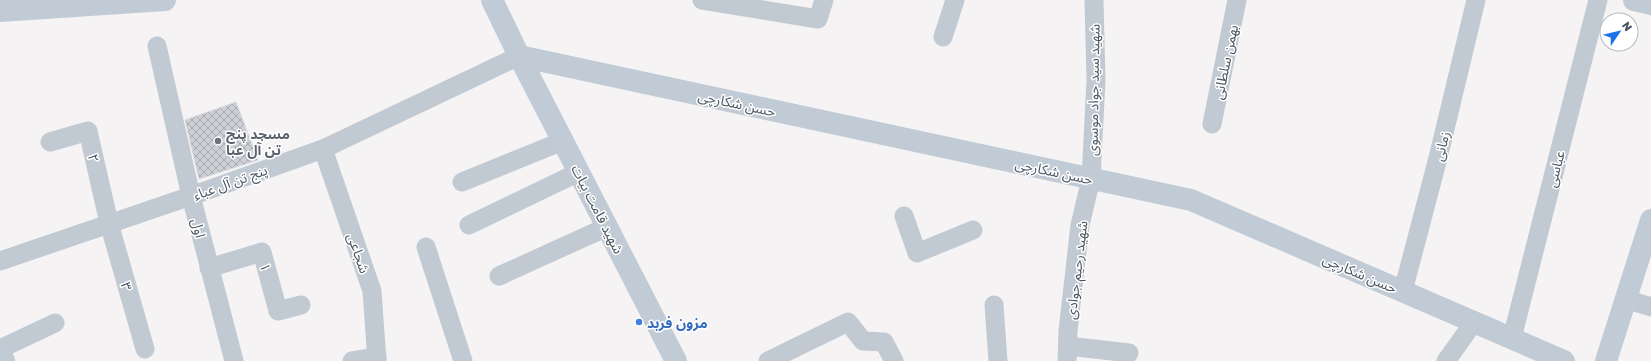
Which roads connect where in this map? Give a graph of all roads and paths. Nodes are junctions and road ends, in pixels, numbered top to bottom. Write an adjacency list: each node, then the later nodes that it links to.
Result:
1 (165, 0): 12 (street)
2 (492, 0): 15 (street, شهید قامت بیات)
3 (702, 0): 4 (street)
4 (824, 0)
5 (955, 0): 13 (street)
6 (1094, 0): 21 (street, شهید سید جواد موسوی)
7 (1237, 0): 16 (street, بهمن سلطانی)
8 (1476, 0): 34 (street, زمانی)
9 (1598, 0): 41 (street, عباسی)
10 (1634, 0): 11 (street)
11 (1651, 4)
12 (0, 11)
13 (943, 37)
14 (157, 46): 23 (street, اول)
15 (519, 56): 17 (street, شهید قامت بیات); 19 (street, پنج تن آل عباء); 21 (street, حسن شکارچی)
16 (1212, 124)
17 (563, 141): 20 (street, شهید قامت بیات); 22 (street)
18 (50, 142): 26 (street, ۲)
19 (323, 149): 23 (street, پنج تن آل عباء); 47 (street, شجاعی)
20 (579, 172): 27 (street); 28 (street, شهید قامت بیات)
21 (1091, 179): 34 (street, حسن شکارچی); 45 (street, شهید رحیم جوادی)
22 (462, 182)
23 (191, 196): 26 (street, پنج تن آل عباء); 32 (street, اول)
24 (904, 216): 29 (street)
25 (1651, 220): 35 (street)
26 (109, 223): 31 (street, پنج تن آل عباء); 43 (street, ۳)
27 (469, 225)
28 (607, 226): 33 (street); 52 (street, شهید قامت بیات)
29 (973, 230)
30 (426, 247): 51 (street)
31 (0, 261)
32 (209, 268): 36 (street, ۱); 49 (street, اول)
33 (499, 276)
34 (1403, 292): 39 (street, حسن شکارچی)
35 (1625, 299): 38 (street); 58 (street)
36 (301, 305)
37 (994, 305): 55 (street)
38 (1651, 308)
39 (1474, 322): 41 (street, حسن شکارچی); 56 (street)
40 (55, 323): 42 (street)
41 (1512, 338): 57 (street, حسن شکارچی)
42 (0, 349)
43 (145, 349)
44 (0, 353): 48 (street)
45 (1067, 353): 46 (street)
46 (1129, 353)
47 (377, 359): 50 (street)
48 (4, 361)
49 (234, 361)
50 (352, 361)
51 (463, 361)
52 (676, 361)
53 (768, 361): 54 (street)
54 (894, 361)
55 (998, 361)
56 (1446, 361)
57 (1564, 361)
58 (1606, 361)

